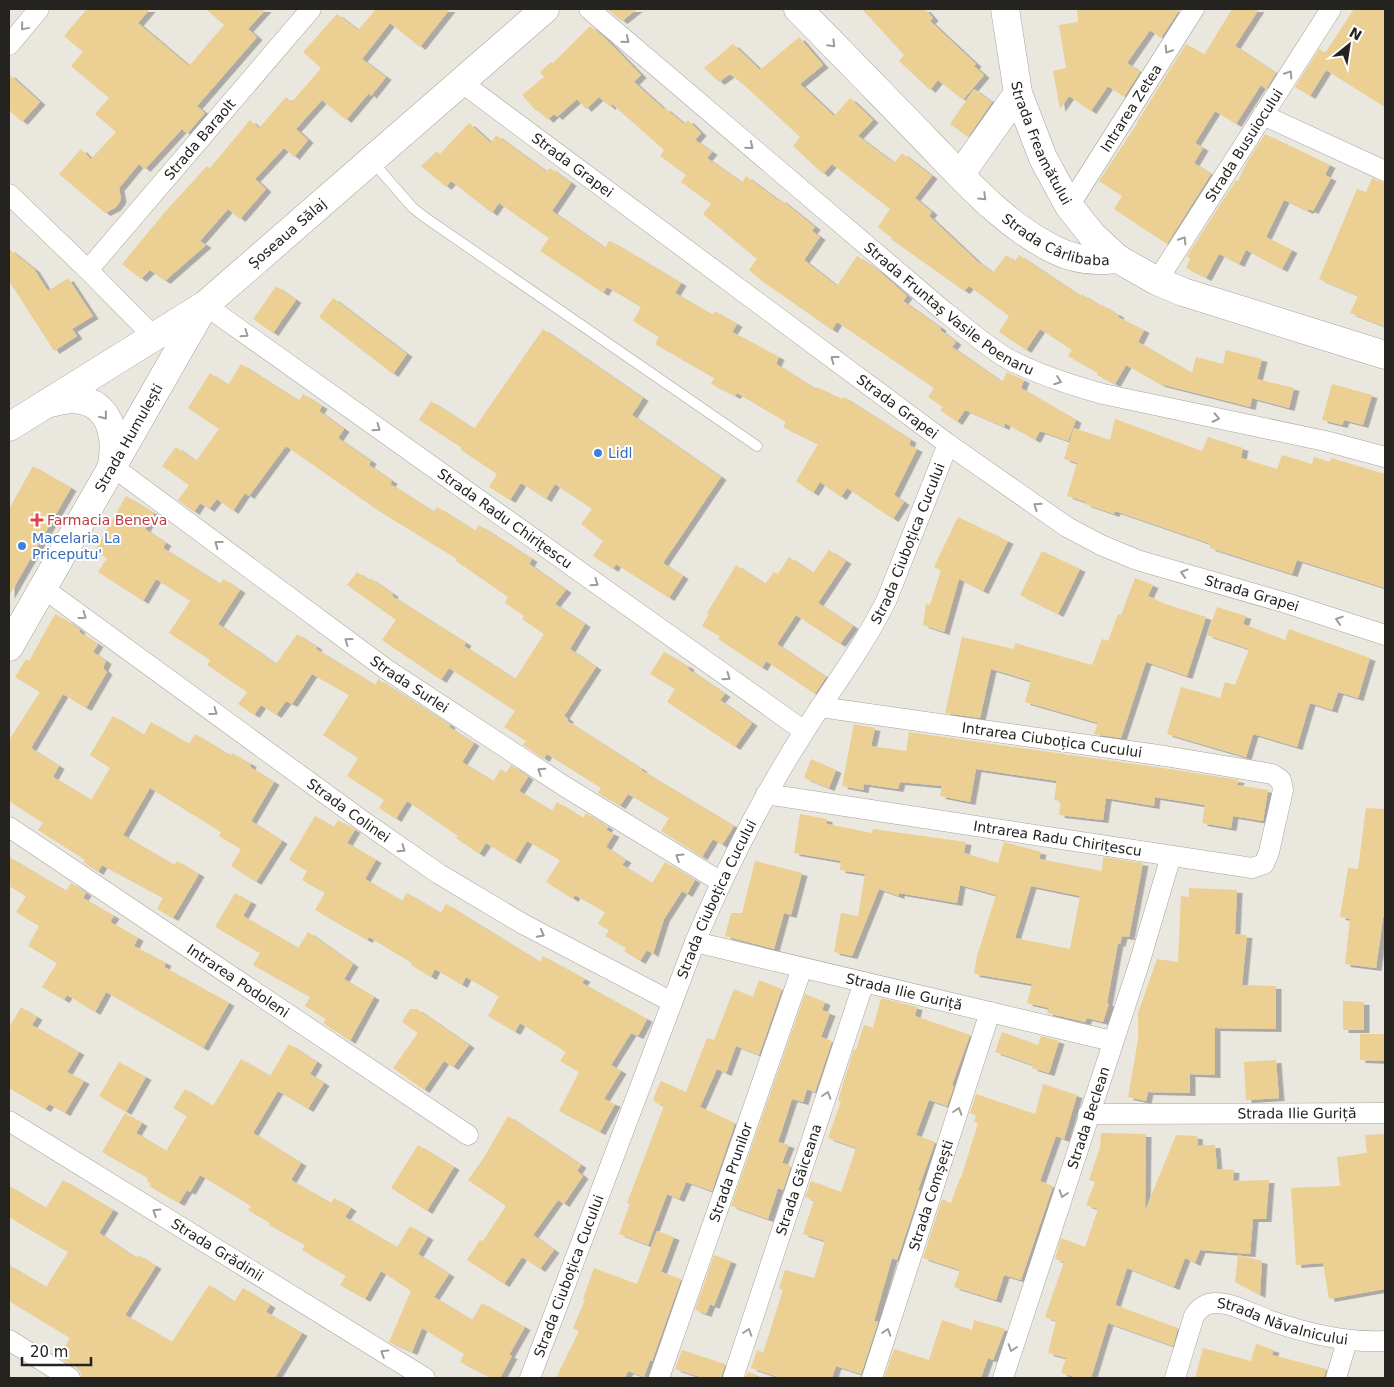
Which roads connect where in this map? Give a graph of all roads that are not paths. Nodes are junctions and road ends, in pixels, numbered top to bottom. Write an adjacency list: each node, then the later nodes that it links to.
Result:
1 (39, 9): 9 (street, one-way to 9)
2 (311, 9): 19 (street, Strada Baraolt)
3 (544, 9): 10 (street, Șoseaua Sălaj)
4 (589, 9): 28 (street, Strada Fruntaș Vasile Poenaru, one-way to 28)
5 (798, 9): 15 (street, Strada Cârlibaba, one-way to 15)
6 (1005, 9): 11 (street, Strada Freamătului)
7 (1194, 9): 17 (street, Intrarea Zetea, one-way to 17)
8 (1331, 9): 12 (street, Strada Busuiocului, one-way to 8)
9 (9, 45)
10 (461, 82): 13 (street, Șoseaua Sălaj); 26 (street, Strada Grapei, one-way to 10)
11 (1018, 93): 15 (street); 17 (street, Strada Freamătului)
12 (1263, 115): 14 (street); 20 (street, Strada Busuiocului, one-way to 12)
13 (372, 160): 21 (street, Șoseaua Sălaj); 27 (lane)
14 (1385, 171)
15 (960, 175): 18 (street, Strada Cârlibaba, one-way to 18)
16 (9, 194): 19 (street)
17 (1069, 206): 18 (street, Strada Freamătului)
18 (1118, 259): 20 (street, Strada Cârlibaba)
19 (88, 270): 22 (street)
20 (1157, 281): 23 (street, Strada Cârlibaba)
21 (205, 305): 22 (street, Șoseaua Sălaj); 29 (street, Strada Humulești); 34 (street, Strada Radu Chirițescu, one-way to 34)
22 (153, 336): 24 (street, Șoseaua Sălaj)
23 (1385, 355)
24 (45, 404): 25 (street, Șoseaua Sălaj); 29 (street, one-way to 29)
25 (9, 427)
26 (948, 444): 31 (street, Strada Grapei, one-way to 26); 33 (street, Strada Ciuboțica Cucului)
27 (757, 446)
28 (1385, 457)
29 (112, 466): 30 (street, Strada Humulești); 39 (street, Strada Surlei, one-way to 29)
30 (43, 588): 32 (street, Strada Humulești); 43 (street, Strada Colinei, one-way to 43)
31 (1385, 636)
32 (9, 647)
33 (820, 707): 34 (street, Strada Ciuboțica Cucului); 35 (street, Intrarea Ciuboțica Cucului)
34 (804, 731): 36 (street, Strada Ciuboțica Cucului)
35 (1281, 780): 38 (street, Intrarea Radu Chirițescu)
36 (766, 794): 38 (street, Intrarea Radu Chirițescu); 39 (street, Strada Ciuboțica Cucului)
37 (9, 827): 49 (street, Intrarea Podoleni)
38 (1171, 856): 45 (street, Strada Beclean)
39 (721, 882): 40 (street, Strada Ciuboțica Cucului)
40 (695, 942): 41 (street, Strada Ilie Guriță); 43 (street, Strada Ciuboțica Cucului)
41 (802, 968): 42 (street, Strada Ilie Guriță); 56 (street, Strada Prunilor)
42 (864, 982): 44 (street, Strada Ilie Guriță); 57 (street, Strada Găiceana, one-way to 42)
43 (672, 1002): 55 (street, Strada Ciuboțica Cucului)
44 (990, 1012): 45 (street, Strada Ilie Guriță); 58 (street, Strada Comșești, one-way to 44)
45 (1112, 1042): 47 (street, Strada Beclean)
46 (1385, 1113): 47 (street, Strada Ilie Guriță)
47 (1088, 1114): 59 (street, Strada Beclean, one-way to 59)
48 (9, 1121): 54 (street, Strada Grădinii, one-way to 48)
49 (468, 1134)
50 (9, 1340): 53 (street)
51 (1347, 1340): 52 (street, Strada Năvalnicului); 60 (street, Strada Năvalnicului); 61 (street)
52 (1385, 1341)
53 (70, 1378)
54 (425, 1378)
55 (530, 1378)
56 (659, 1378)
57 (733, 1378)
58 (872, 1378)
59 (1003, 1378)
60 (1175, 1378)
61 (1336, 1378)

